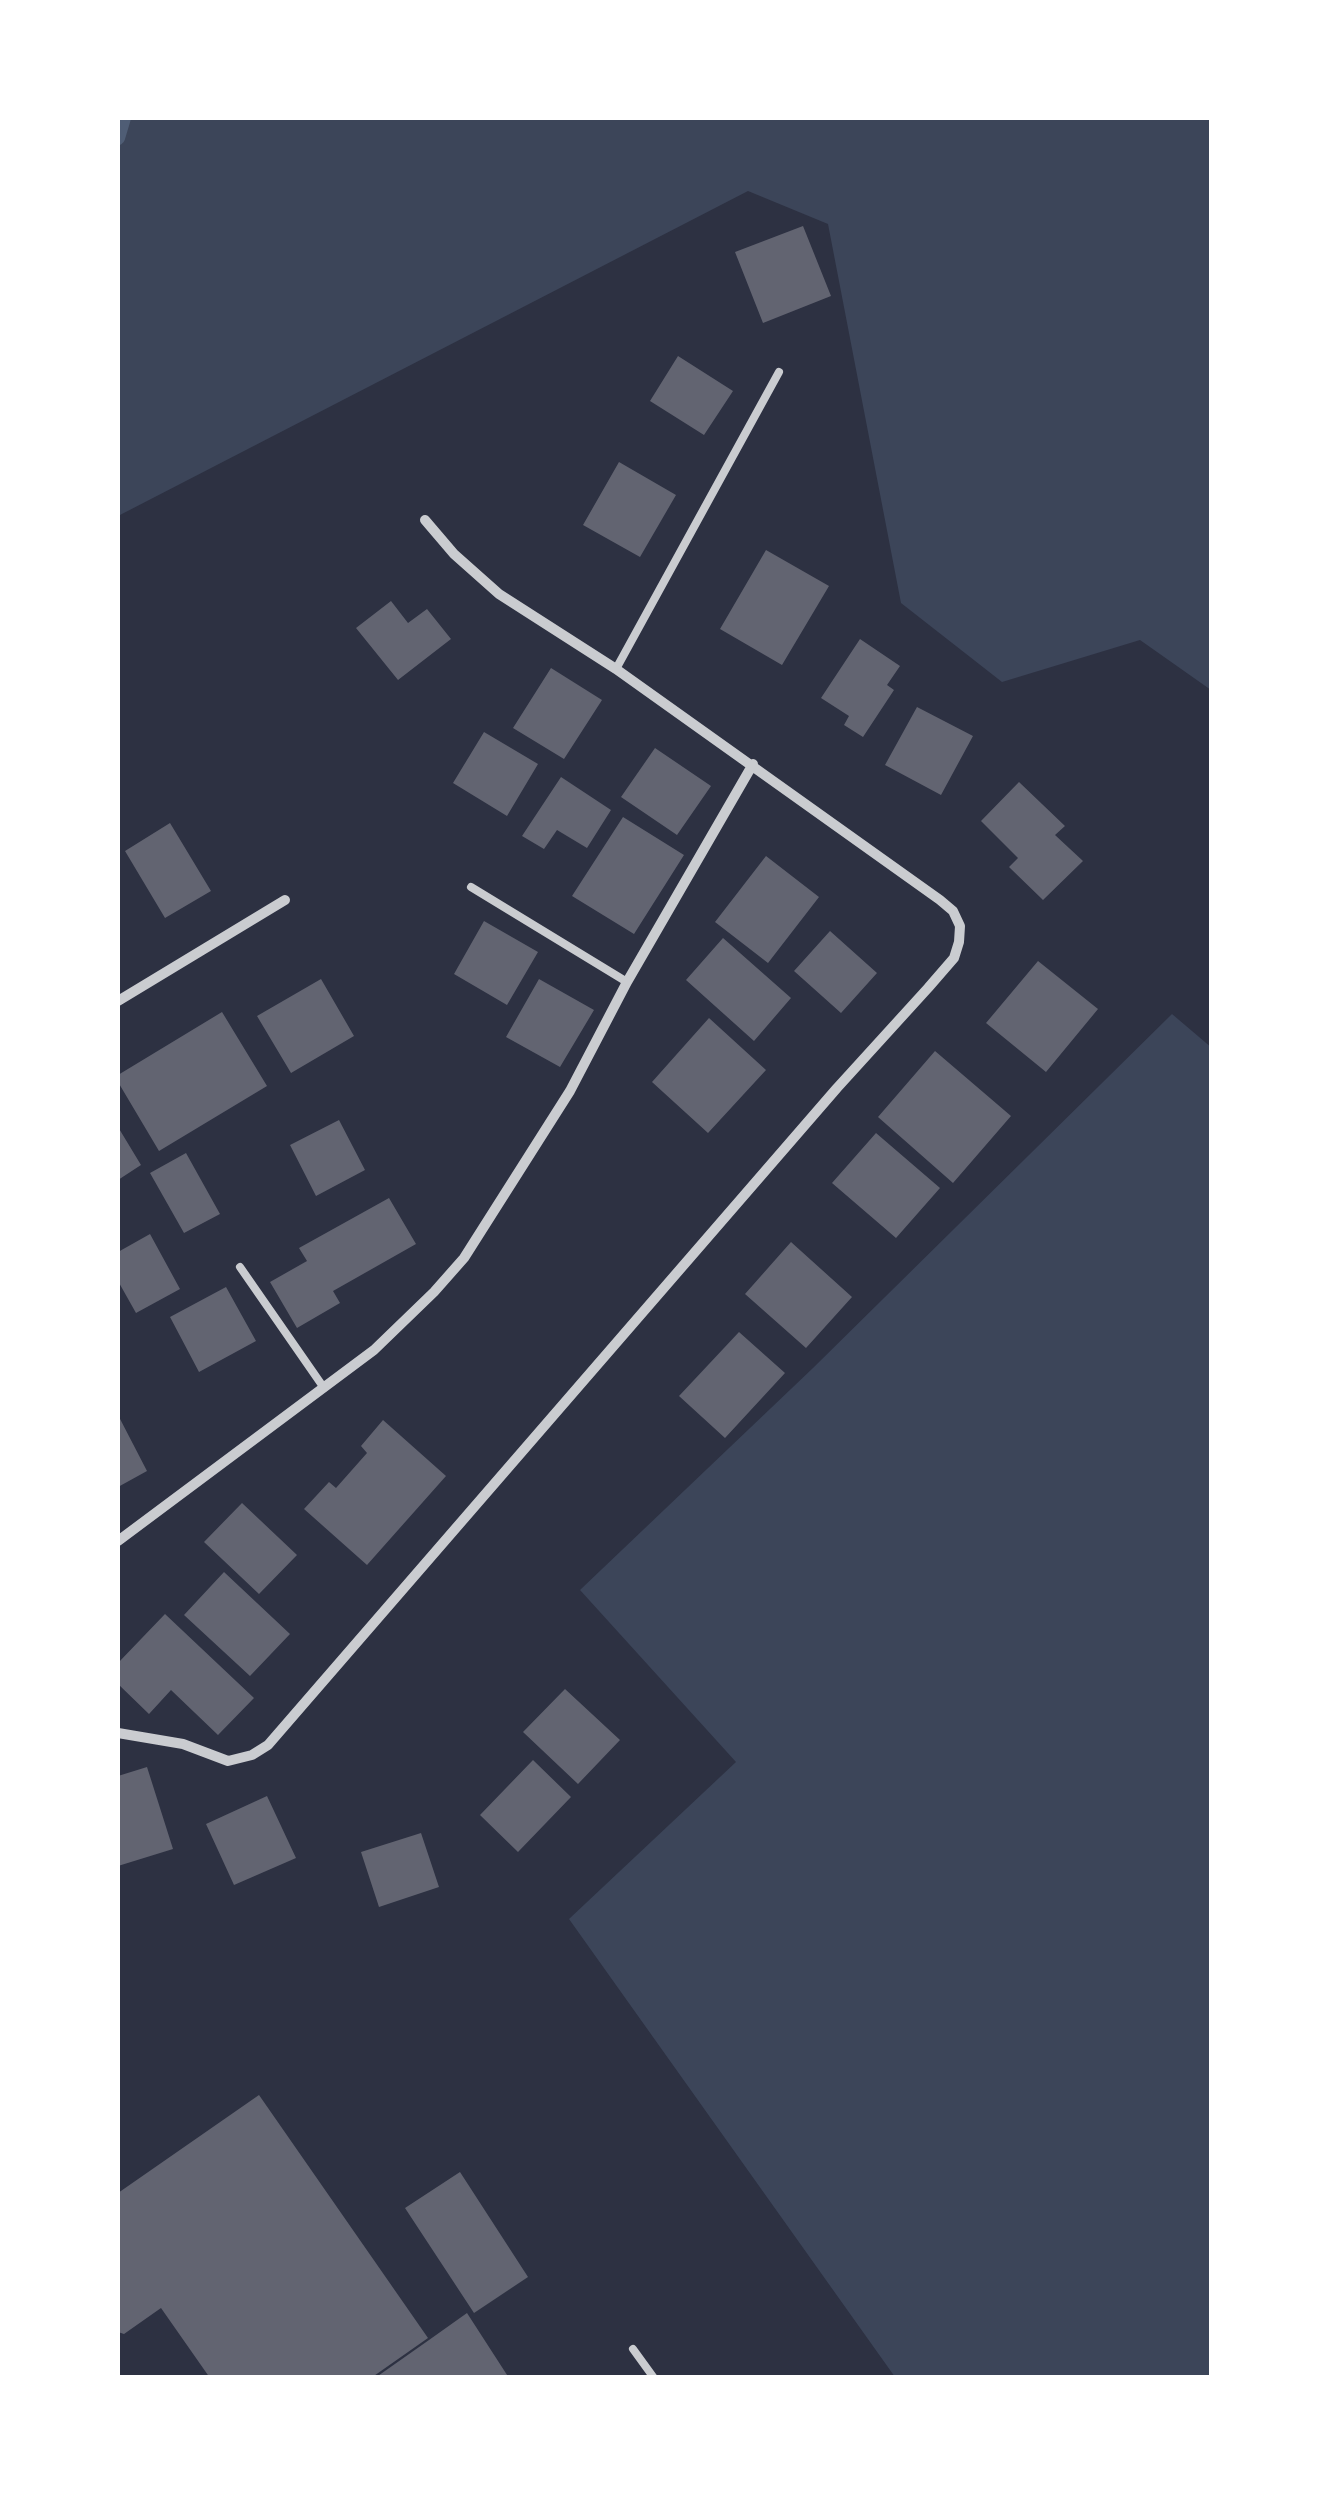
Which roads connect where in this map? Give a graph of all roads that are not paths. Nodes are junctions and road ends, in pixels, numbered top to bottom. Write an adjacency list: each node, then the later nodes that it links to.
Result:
1 (779, 372): 3 (lane)
2 (425, 520): 3 (street)
3 (616, 669): 4 (street)
4 (753, 764): 7 (street); 12 (street)
5 (471, 887): 7 (lane)
6 (285, 900): 8 (street)
7 (627, 982): 10 (street)
8 (118, 1001)
9 (240, 1268): 10 (lane)
10 (324, 1388): 11 (street)
11 (118, 1540)
12 (118, 1733)
13 (633, 2350): 14 (lane)
14 (654, 2378)

